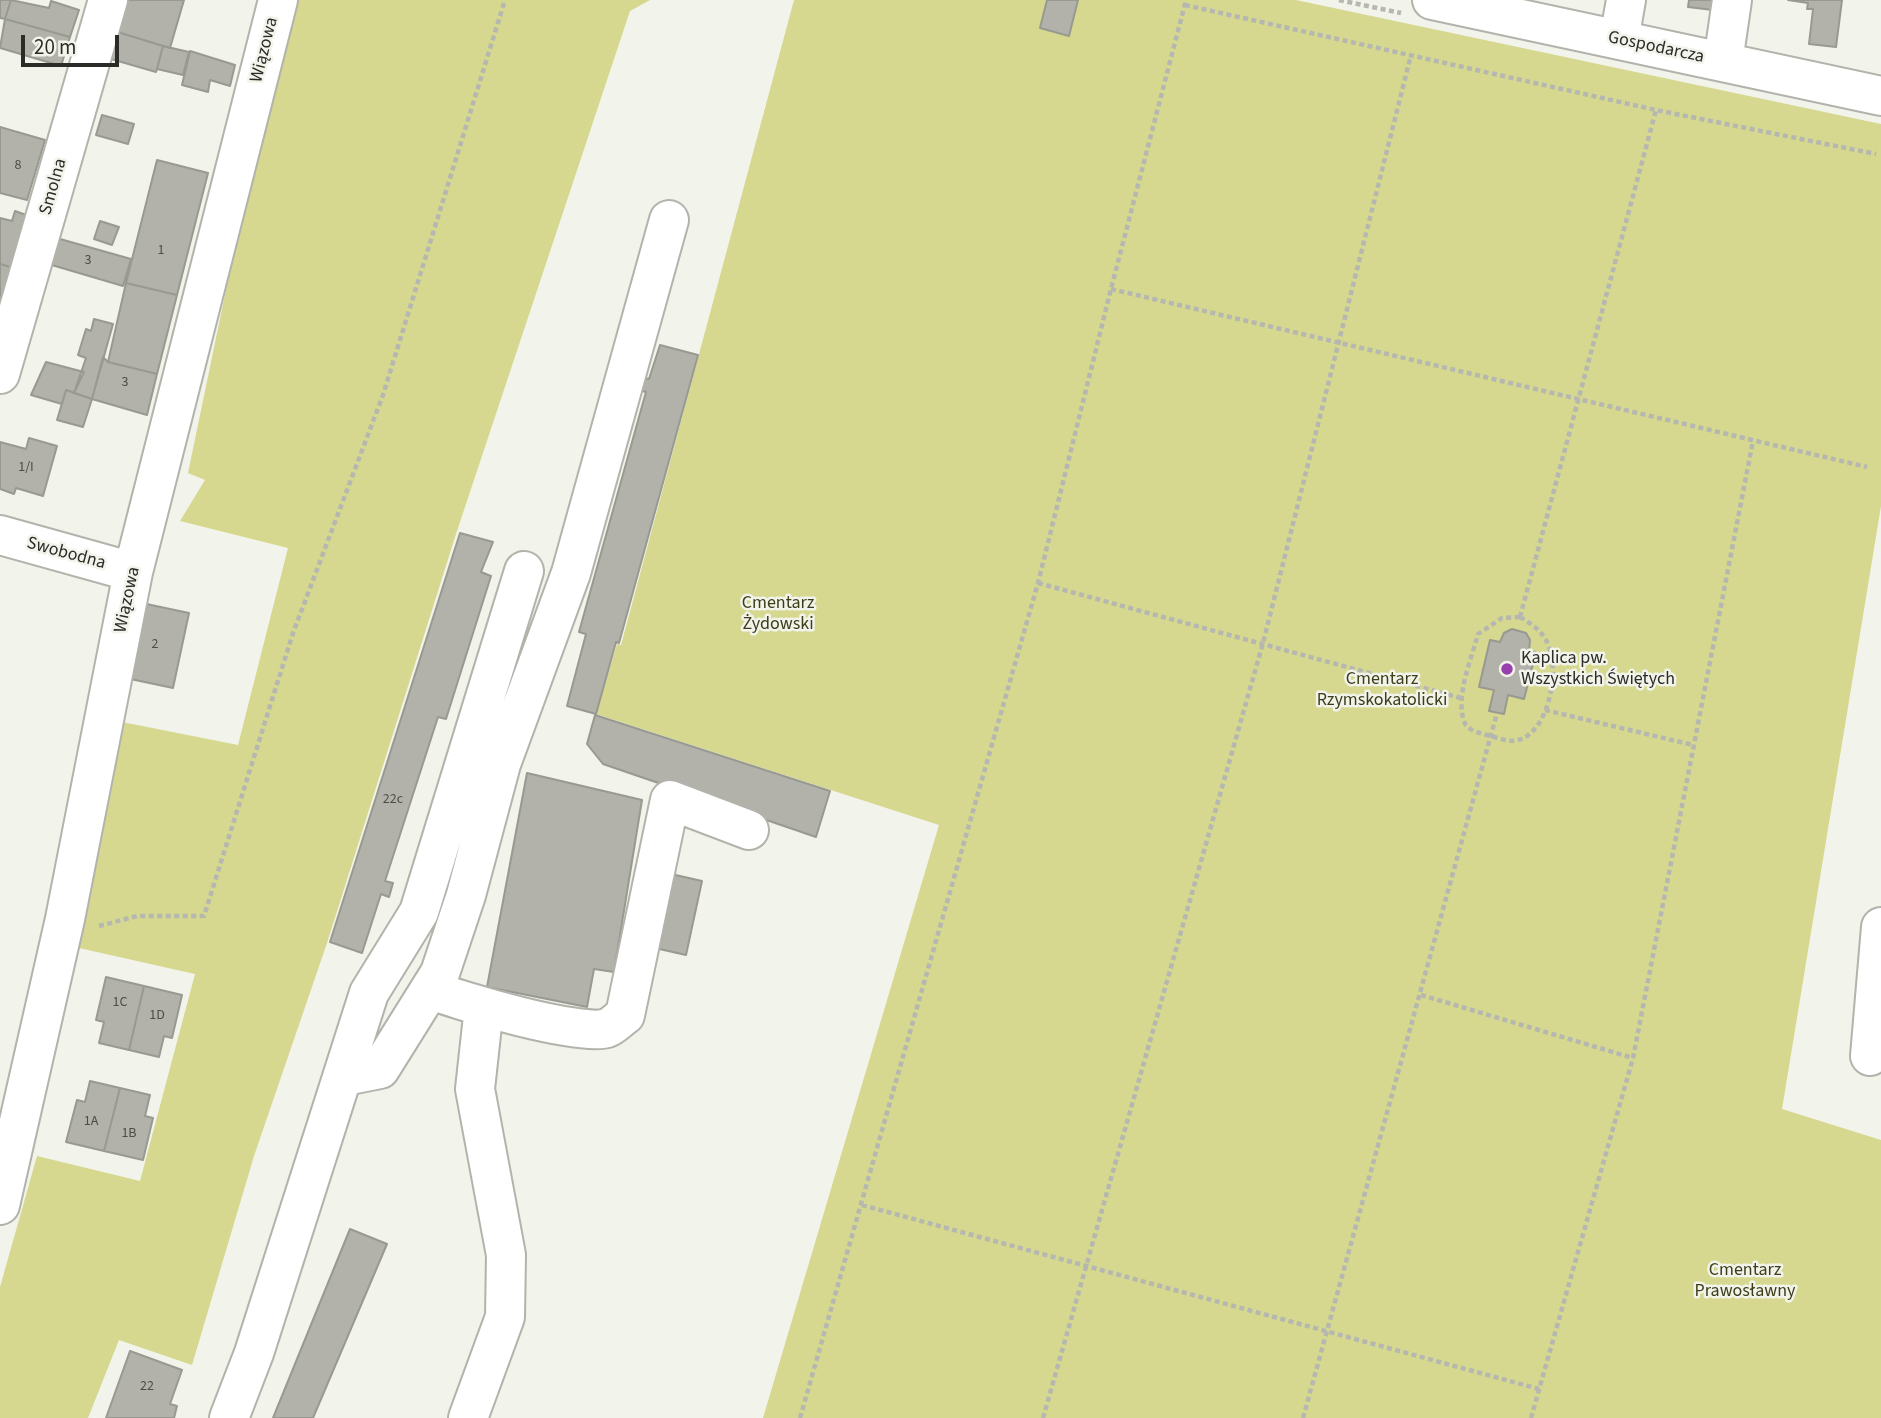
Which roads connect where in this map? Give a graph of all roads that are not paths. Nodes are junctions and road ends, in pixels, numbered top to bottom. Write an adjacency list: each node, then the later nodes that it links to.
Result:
1 (108, 0): 10 (street, Smolna)
2 (278, 0): 13 (street, Wiązowa)
3 (1432, 0): 6 (street, Gospodarcza)
4 (1626, 0): 6 (street)
5 (1732, 0): 7 (street)
6 (1619, 40): 7 (street, Gospodarcza)
7 (1723, 62): 8 (street, Gospodarcza)
8 (1881, 96)
9 (668, 220): 16 (street)
10 (0, 374)
11 (0, 536): 13 (street, Swobodna)
12 (524, 571): 19 (street)
13 (133, 572): 20 (street, Wiązowa)
14 (749, 830): 17 (street)
15 (1881, 927): 18 (street)
16 (430, 989): 17 (street); 19 (street)
17 (484, 1007): 22 (street)
18 (1870, 1055)
19 (345, 1076): 21 (street)
20 (0, 1205)
21 (229, 1418)
22 (468, 1418)

